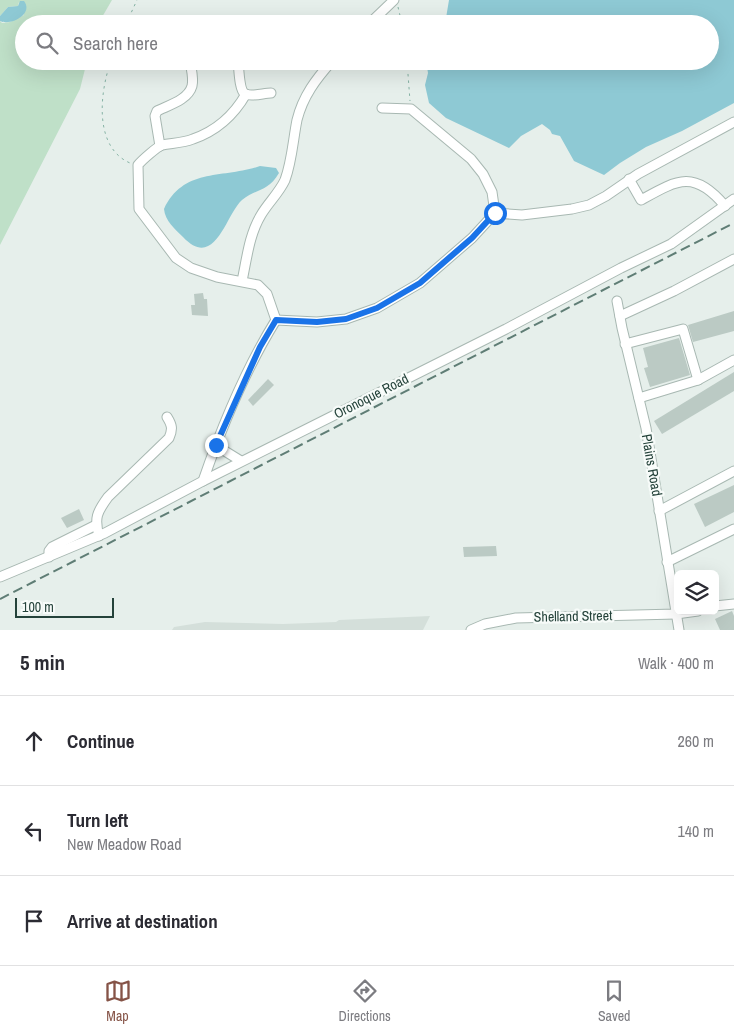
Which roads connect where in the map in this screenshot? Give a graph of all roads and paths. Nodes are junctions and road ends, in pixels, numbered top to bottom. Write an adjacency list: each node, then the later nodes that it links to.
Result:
1 (137, 0): 3 (path)
2 (394, 0): 4 (street); 5 (path)
3 (130, 15)
4 (378, 15)
5 (400, 15)
6 (109, 70): 17 (path)
7 (191, 70): 16 (street)
8 (239, 70): 12 (street)
9 (324, 70): 23 (street)
10 (408, 70): 14 (path)
11 (271, 93): 12 (street)
12 (246, 94): 16 (street)
13 (382, 108): 14 (street)
14 (411, 109): 21 (street)
15 (734, 122): 18 (street)
16 (160, 146): 17 (street)
17 (138, 165): 23 (street)
18 (629, 179): 20 (street); 21 (street)
19 (734, 199): 20 (street, Oronoque Road)
20 (725, 206): 33 (street, Oronoque Road)
21 (495, 213): 26 (street)
22 (734, 259): 25 (street)
23 (242, 281): 26 (street)
24 (618, 302): 25 (street, Plains Road)
25 (620, 316): 27 (street, Plains Road)
26 (276, 320): 32 (street)
27 (626, 344): 29 (street); 30 (street, Plains Road)
28 (734, 360): 29 (street)
29 (698, 380): 30 (street)
30 (639, 398): 36 (street, Plains Road)
31 (167, 418): 37 (street)
32 (216, 445): 33 (street); 35 (street)
33 (241, 461): 35 (street, Oronoque Road)
34 (734, 472): 36 (street)
35 (203, 481): 39 (street, Oronoque Road)
36 (659, 512): 41 (street, Plains Road)
37 (96, 525): 39 (street); 40 (street)
38 (734, 530): 41 (street)
39 (98, 536): 40 (street, Oronoque Road)
40 (49, 557): 42 (street, Oronoque Road)
41 (667, 562): 43 (street, Plains Road)
42 (0, 577)
43 (674, 602)
44 (734, 604): 45 (street)
45 (719, 606)
46 (674, 614): 48 (street, Shelland Street)
47 (676, 615): 49 (street, Plains Road)
48 (471, 630)
49 (679, 630)

